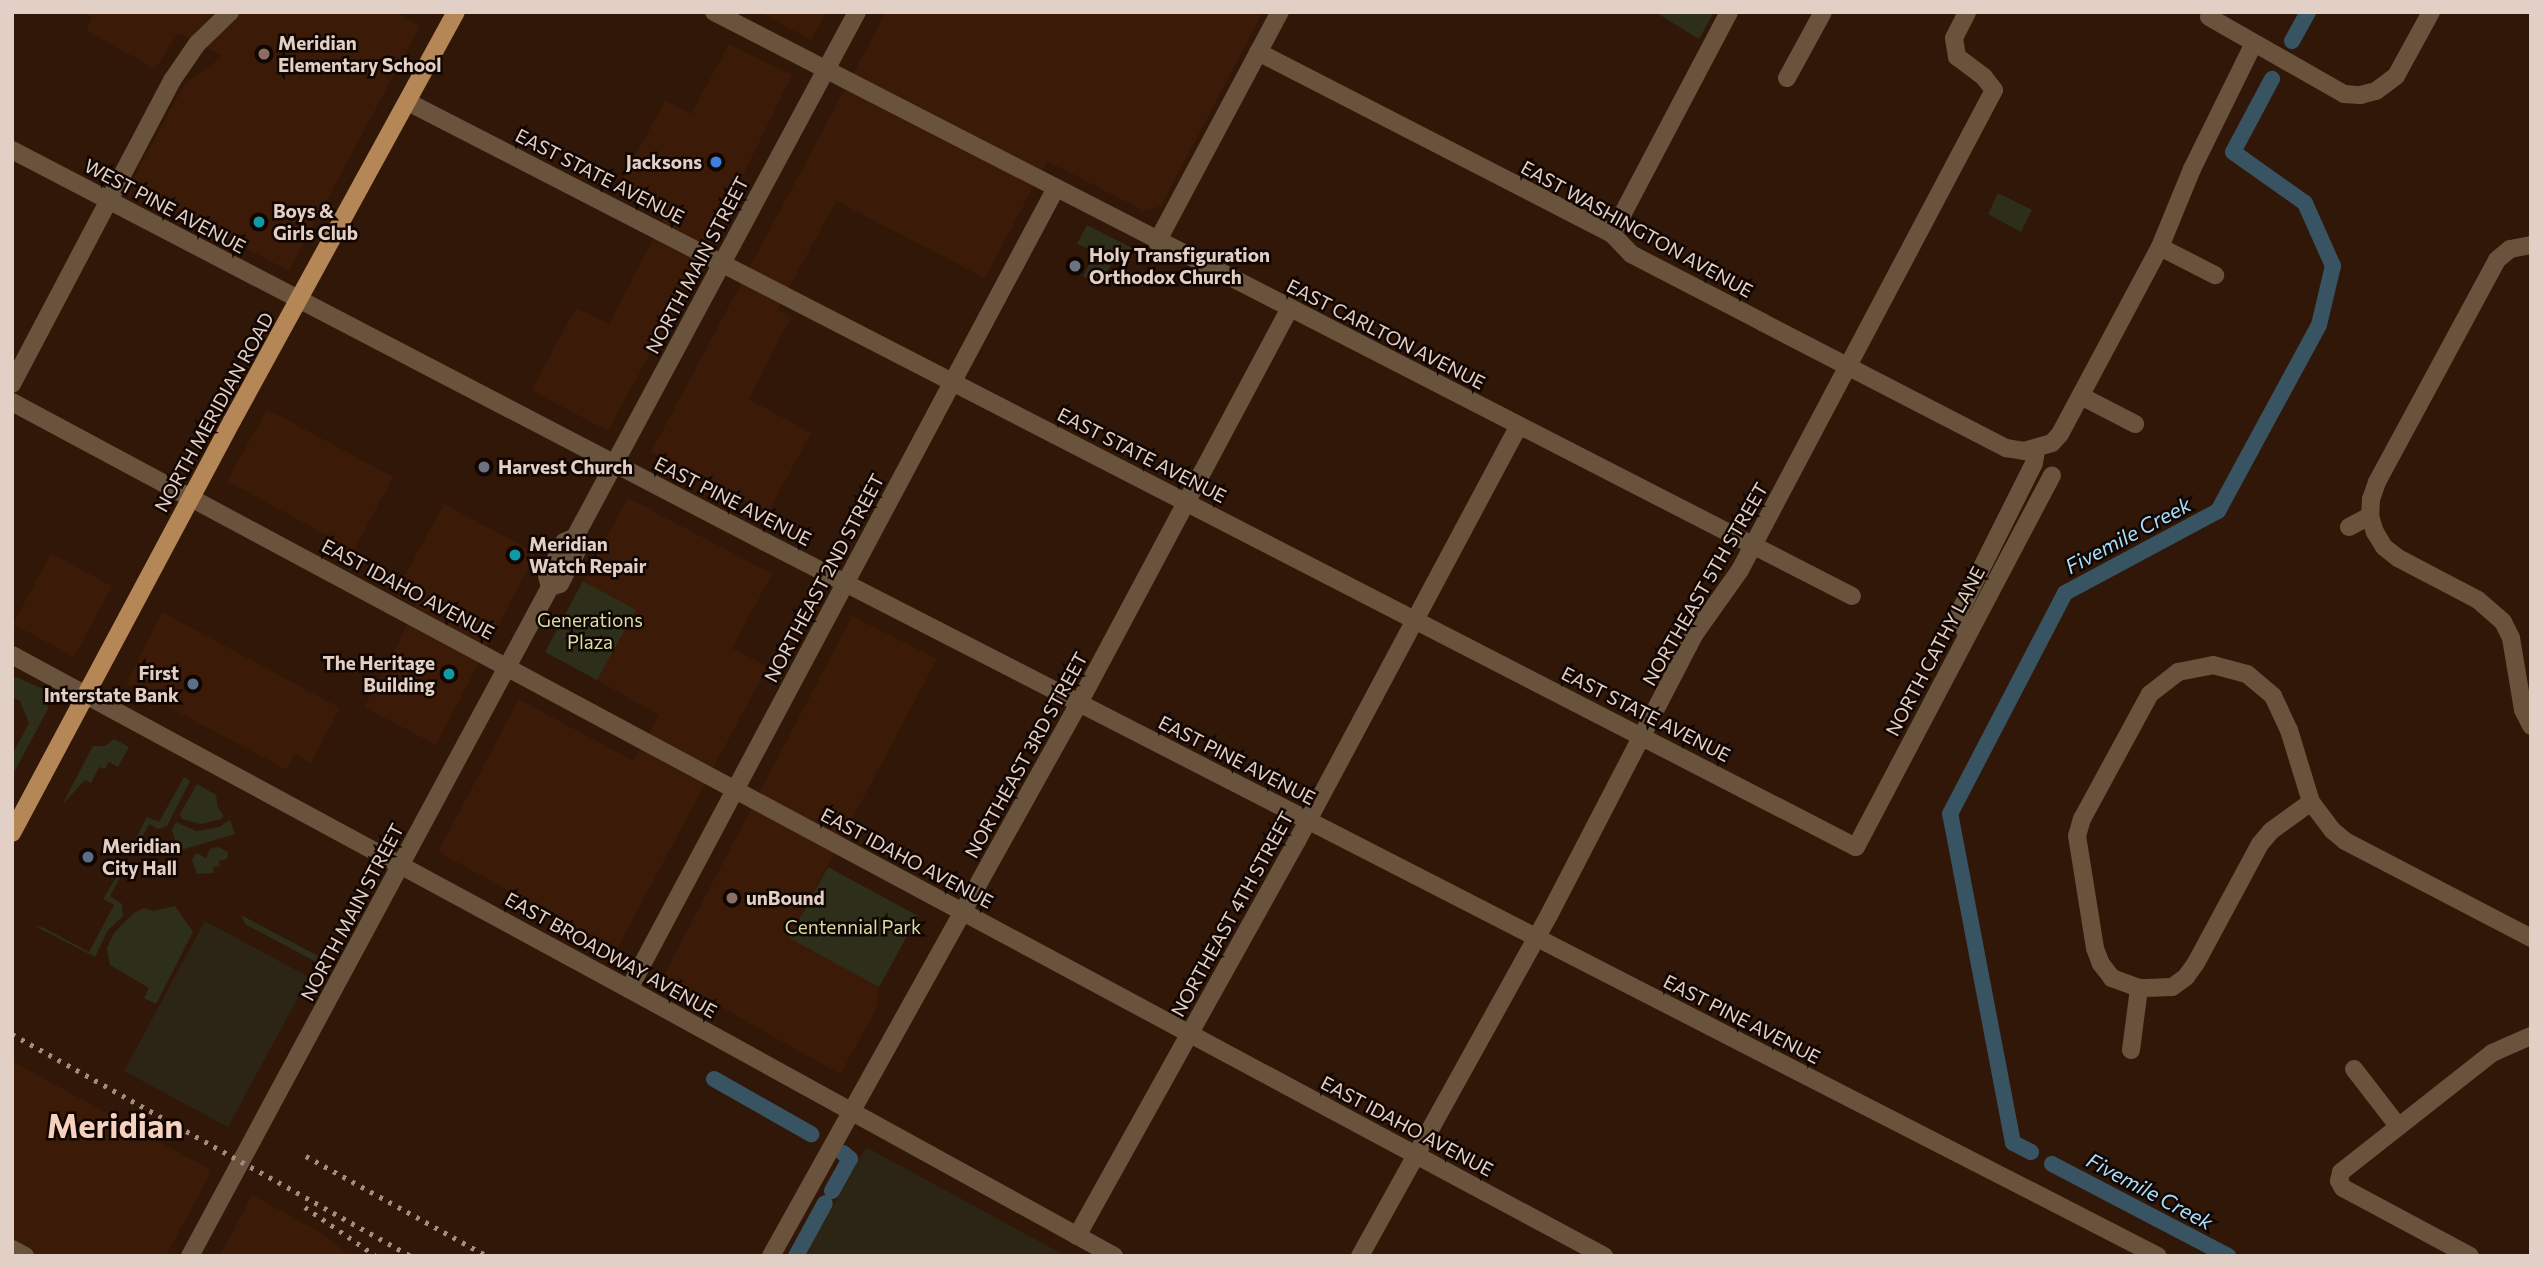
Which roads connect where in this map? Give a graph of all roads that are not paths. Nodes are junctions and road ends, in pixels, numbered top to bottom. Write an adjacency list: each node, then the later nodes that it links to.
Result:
1 (230, 12): 18 (street)
2 (456, 12): 15 (main road, NORTH MERIDIAN ROAD)
3 (714, 12): 13 (street, EAST CARLTON AVENUE)
4 (857, 12): 13 (street, NORTH MAIN STREET)
5 (1280, 12): 12 (street)
6 (1729, 12): 19 (street)
7 (1823, 12): 14 (street)
8 (1966, 12): 27 (street, NORTHEAST 5TH STREET)
9 (2431, 12): 11 (street)
10 (2209, 18): 11 (street)
11 (2254, 43): 22 (street)
12 (1258, 52): 19 (street, EAST WASHINGTON AVENUE); 20 (street)
13 (826, 69): 17 (street, EAST CARLTON AVENUE); 23 (street, NORTH MAIN STREET)
14 (1787, 78)
15 (408, 102): 23 (street, EAST STATE AVENUE); 25 (main road, NORTH MERIDIAN ROAD)
16 (12, 150): 18 (street, WEST PINE AVENUE)
17 (1056, 188): 20 (street, EAST CARLTON AVENUE); 28 (street, NORTHEAST 2ND STREET)
18 (110, 202): 25 (street, WEST PINE AVENUE); 29 (street)
19 (1612, 234): 27 (street, EAST WASHINGTON AVENUE)
20 (1157, 242): 26 (street, EAST CARLTON AVENUE)
21 (2529, 245): 39 (street)
22 (2160, 247): 24 (street); 30 (street)
23 (722, 263): 28 (street, EAST STATE AVENUE); 35 (street, NORTH MAIN STREET)
24 (2215, 275)
25 (298, 301): 35 (street, EAST PINE AVENUE); 37 (main road, NORTH MERIDIAN ROAD)
26 (1290, 308): 33 (street, EAST CARLTON AVENUE); 38 (street, NORTHEAST 3RD STREET)
27 (1849, 367): 34 (street, EAST WASHINGTON AVENUE); 41 (street, NORTHEAST 5TH STREET)
28 (953, 382): 38 (street, EAST STATE AVENUE); 42 (street, NORTHEAST 2ND STREET)
29 (12, 384)
30 (2081, 396): 32 (street); 34 (street)
31 (12, 401): 37 (street, EAST IDAHO AVENUE)
32 (2135, 424)
33 (1519, 426): 41 (street, EAST CARLTON AVENUE); 44 (street, NORTHEAST 4TH STREET)
34 (2036, 450): 45 (street)
35 (615, 464): 42 (street, EAST PINE AVENUE); 47 (street, NORTH MAIN STREET)
36 (2052, 476): 45 (street, NORTH CATHY LANE)
37 (192, 495): 47 (street, EAST IDAHO AVENUE); 48 (main road, NORTH MERIDIAN ROAD)
38 (1187, 502): 44 (street, EAST STATE AVENUE); 49 (street, NORTHEAST 3RD STREET)
39 (2370, 516): 40 (street); 50 (street)
40 (2349, 527)
41 (1752, 546): 43 (street, EAST CARLTON AVENUE); 51 (street, NORTHEAST 5TH STREET)
42 (846, 582): 49 (street, EAST PINE AVENUE); 52 (street, NORTHEAST 2ND STREET)
43 (1852, 596)
44 (1415, 619): 51 (street, EAST STATE AVENUE); 54 (street, NORTHEAST 4TH STREET)
45 (1967, 634): 56 (street, NORTH CATHY LANE)
46 (12, 656): 48 (street, EAST BROADWAY AVENUE)
47 (507, 666): 52 (street, EAST IDAHO AVENUE); 57 (street, NORTH MAIN STREET)
48 (86, 695): 55 (main road, NORTH MERIDIAN ROAD); 57 (street, EAST BROADWAY AVENUE)
49 (1079, 703): 54 (street, EAST PINE AVENUE); 58 (street, NORTHEAST 3RD STREET)
50 (2531, 726)
51 (1644, 737): 56 (street, EAST STATE AVENUE); 59 (street, NORTHEAST 5TH STREET)
52 (736, 789): 58 (street, EAST IDAHO AVENUE); 62 (street, NORTHEAST 2ND STREET)
53 (2311, 802): 60 (street); 61 (street); 61 (street)
54 (1308, 820): 59 (street, EAST PINE AVENUE); 63 (street, NORTHEAST 4TH STREET)
55 (12, 833)
56 (1856, 847)
57 (400, 865): 62 (street, EAST BROADWAY AVENUE); 73 (street, NORTH MAIN STREET)
58 (964, 912): 63 (street, EAST IDAHO AVENUE); 67 (street, NORTHEAST 3RD STREET)
59 (1536, 937): 69 (street, NORTHEAST 5TH STREET); 78 (street, EAST PINE AVENUE)
60 (2531, 938)
61 (2139, 988): 65 (street)
62 (629, 989): 67 (street, EAST BROADWAY AVENUE)
63 (1190, 1033): 69 (street, EAST IDAHO AVENUE); 70 (street, NORTHEAST 4TH STREET)
64 (2531, 1036): 68 (street)
65 (2131, 1050)
66 (2354, 1069): 68 (street)
67 (853, 1112): 70 (street, EAST BROADWAY AVENUE); 74 (street, NORTHEAST 3RD STREET)
68 (2398, 1126): 79 (street)
69 (1416, 1155): 76 (street, NORTHEAST 5TH STREET); 77 (street, EAST IDAHO AVENUE)
70 (1077, 1236): 75 (street, EAST BROADWAY AVENUE)
71 (12, 1249): 72 (street)
72 (25, 1256)
73 (190, 1256)
74 (771, 1256)
75 (1114, 1256)
76 (1360, 1256)
77 (1604, 1256)
78 (2158, 1256)
79 (2470, 1256)

